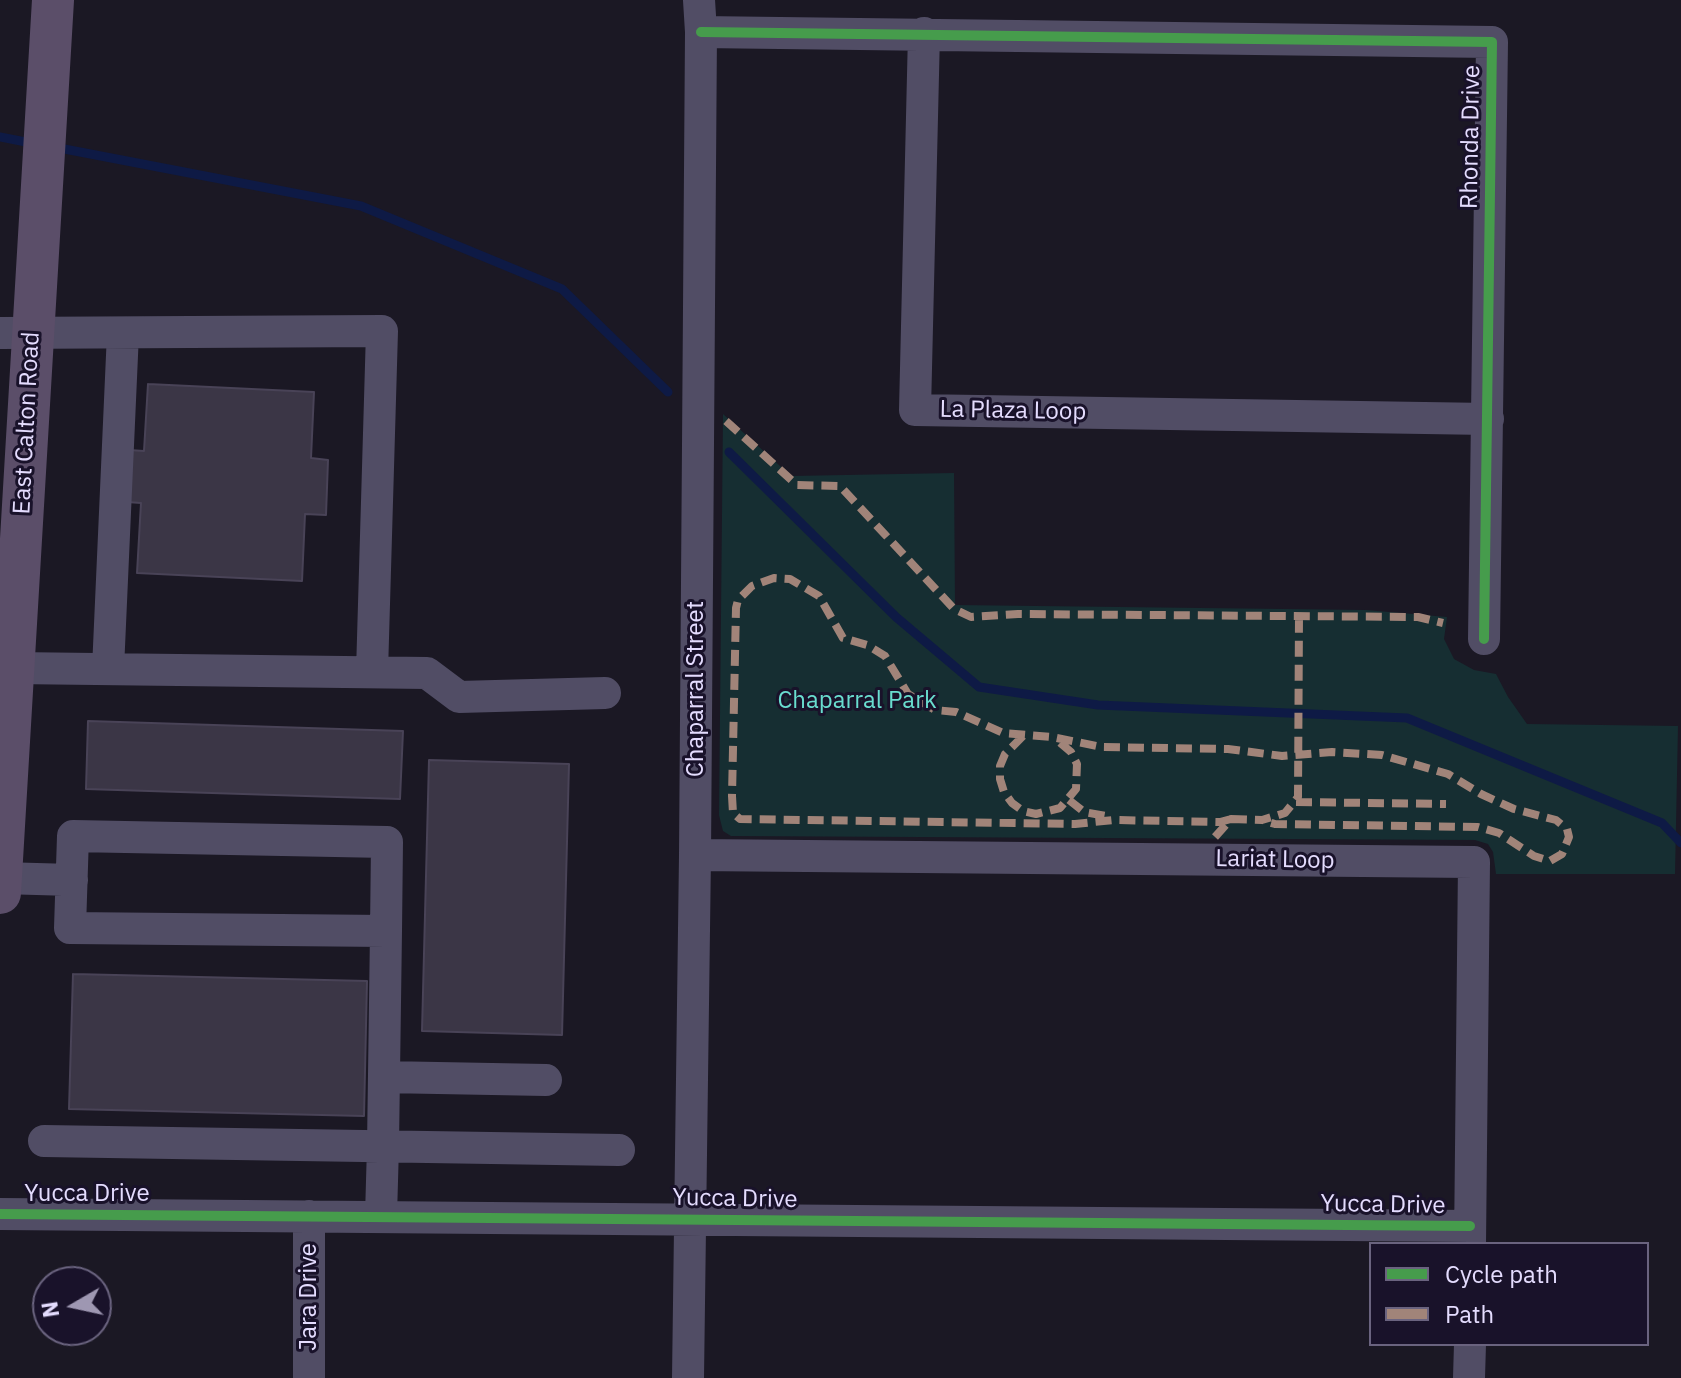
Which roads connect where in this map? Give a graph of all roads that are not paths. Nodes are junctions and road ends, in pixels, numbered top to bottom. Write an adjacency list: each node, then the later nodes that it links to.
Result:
1 (53, 0): 4 (main road, East Calton Road)
2 (700, 16): 3 (street, Rhonda Drive); 12 (street, Chaparral Street)
3 (924, 33): 6 (street, Rhonda Drive); 6 (street, La Plaza Loop)
4 (16, 333): 5 (street); 8 (main road, East Calton Road)
5 (123, 333): 9 (street); 10 (street)
6 (1488, 419): 7 (street, Rhonda Drive)
7 (1484, 639)
8 (6, 668): 9 (street); 13 (main road, East Calton Road)
9 (108, 669): 10 (street)
10 (372, 672): 11 (street)
11 (605, 693)
12 (695, 855): 25 (street, Chaparral Street); 26 (street, Lariat Loop)
13 (1, 878): 14 (street); 15 (main road, East Calton Road)
14 (72, 880): 16 (street); 16 (street)
15 (0, 893)
16 (386, 931): 17 (street)
17 (384, 1077): 18 (street); 20 (street)
18 (546, 1080)
19 (44, 1141): 20 (street)
20 (383, 1146): 21 (street); 24 (street)
21 (619, 1150)
22 (0, 1214): 23 (street, Yucca Drive)
23 (309, 1216): 24 (street, Yucca Drive); 28 (street, Jara Drive)
24 (381, 1216): 25 (street, Yucca Drive)
25 (689, 1219): 26 (street, Yucca Drive); 29 (street, Chaparral Street)
26 (1470, 1235)
27 (1470, 1346): 30 (street)
28 (309, 1378)
29 (688, 1378)
30 (1469, 1378)

